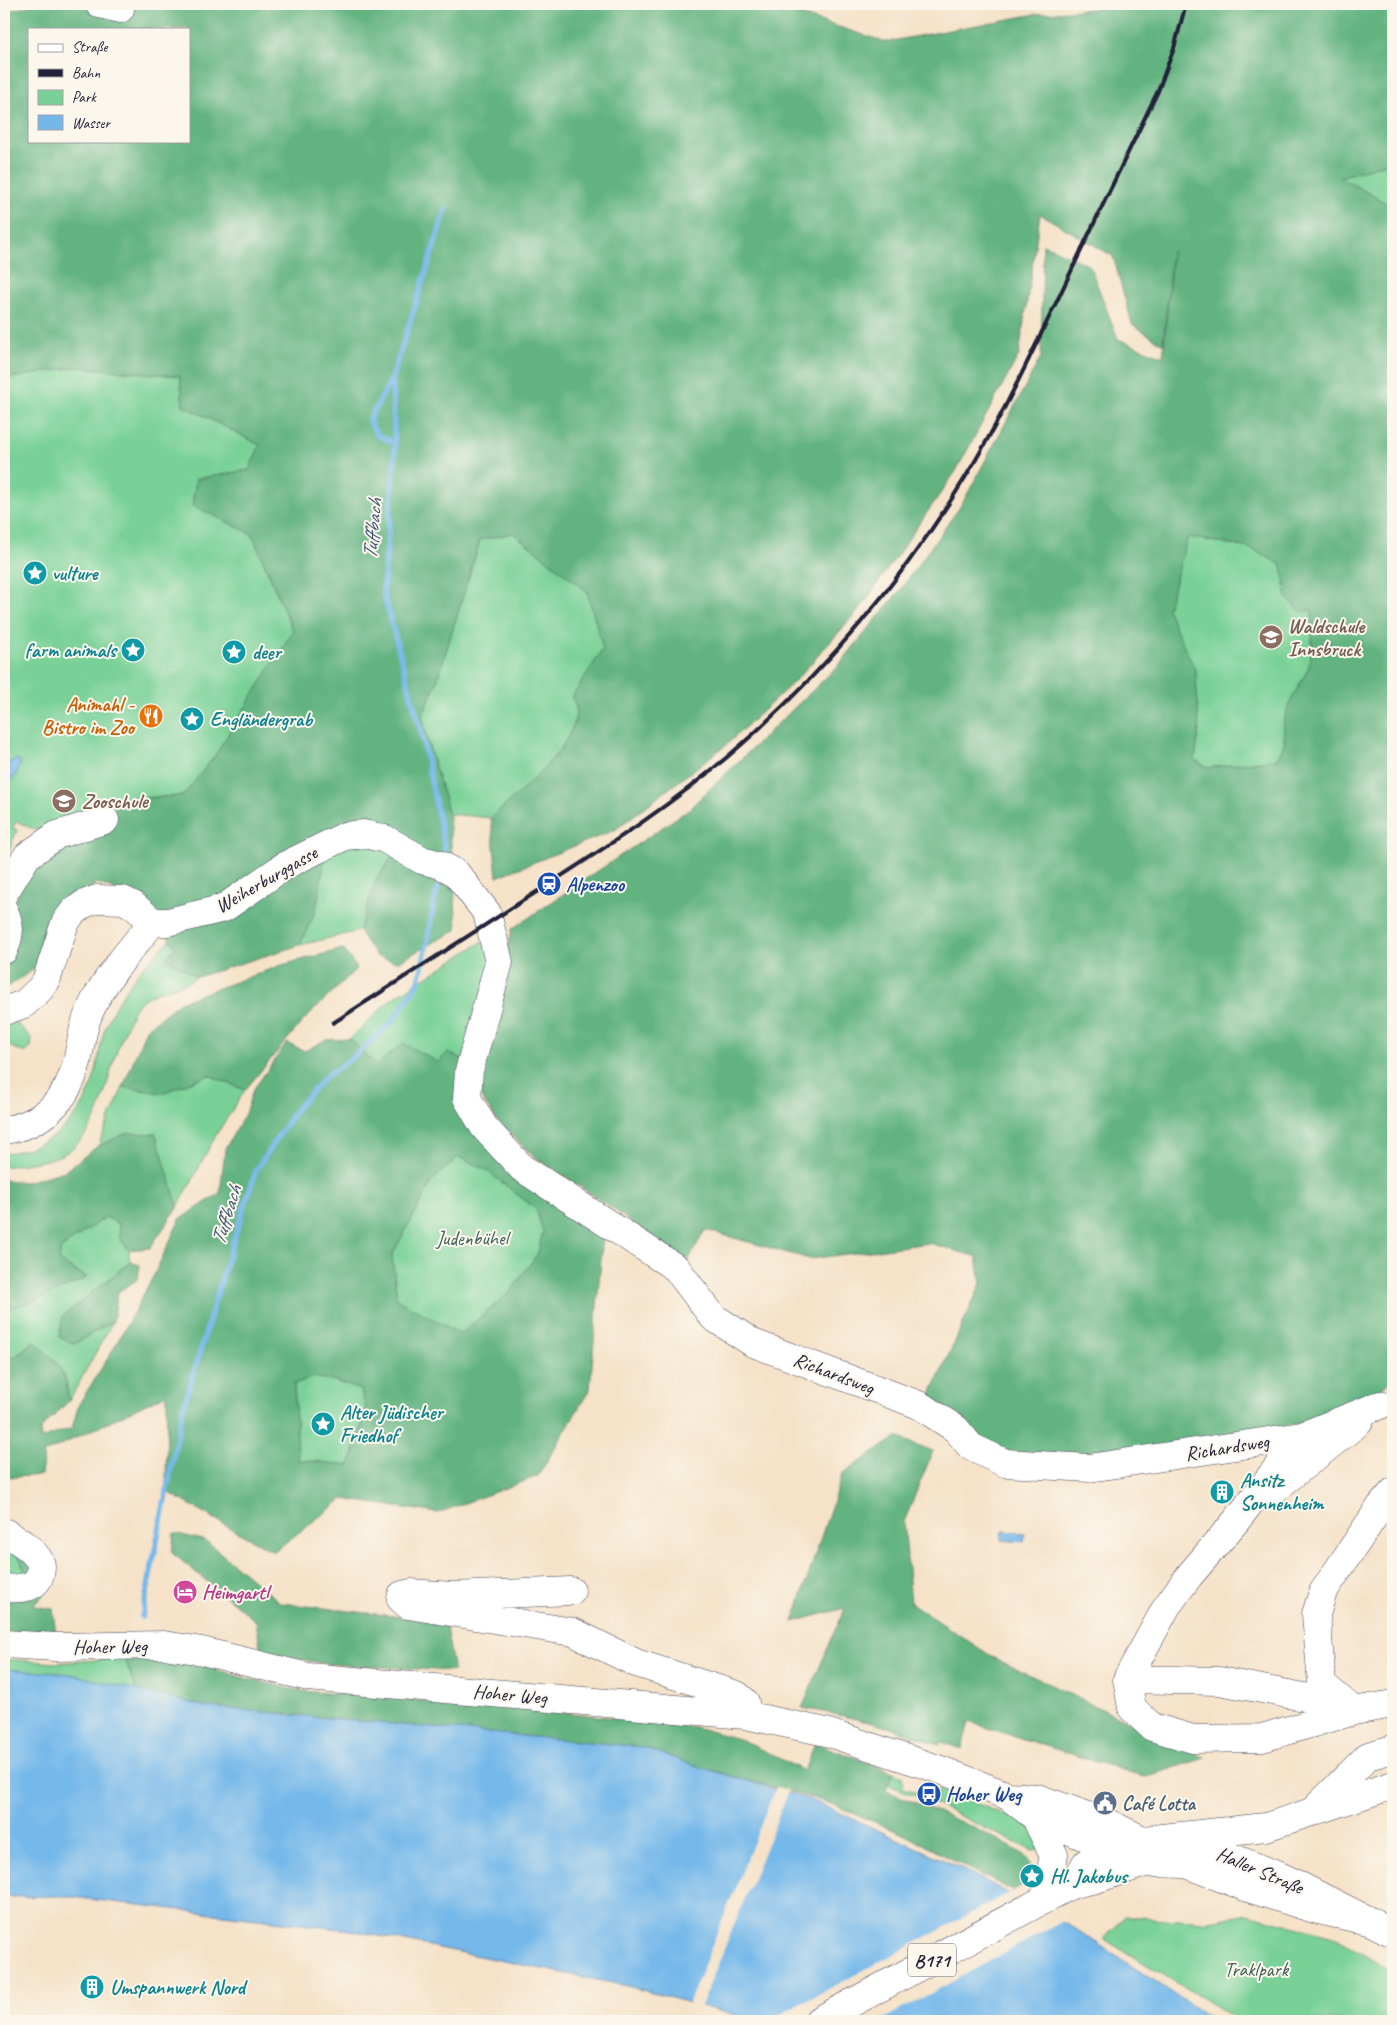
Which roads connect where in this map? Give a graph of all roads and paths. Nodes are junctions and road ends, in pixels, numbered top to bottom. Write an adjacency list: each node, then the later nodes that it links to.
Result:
1 (105, 820): 2 (street)
2 (4, 893)
3 (4, 911): 5 (street)
4 (153, 922): 6 (street); 7 (street, Weiherburggasse); 8 (street)
5 (4, 950)
6 (4, 1011)
7 (469, 1071): 10 (street, Richardsweg)
8 (4, 1130)
9 (1386, 1400): 10 (street, Richardsweg); 12 (street)
10 (1302, 1436): 12 (street, Richardsweg)
11 (1389, 1504): 19 (street)
12 (1236, 1521): 17 (street, Richardsweg)
13 (4, 1532): 14 (street)
14 (4, 1588)
15 (571, 1592): 20 (street)
16 (4, 1644): 20 (street, Hoher Weg)
17 (1127, 1679): 19 (street); 19 (street)
18 (1393, 1704): 19 (street)
19 (1354, 1711)
20 (745, 1715): 23 (street, Hoher Weg)
21 (1393, 1748): 24 (street)
22 (1393, 1785): 24 (street)
23 (1008, 1796): 25 (street, Hoher Weg); 28 (street, Hoher Weg)
24 (1312, 1812): 26 (street)
25 (1035, 1817): 28 (street, Hoher Weg); 31 (street)
26 (1266, 1827): 27 (street); 29 (street)
27 (1183, 1837): 28 (street, Haller Straße / B171); 29 (street, Haller Straße / B171)
28 (1136, 1851): 30 (street, Haller Straße / B171); 31 (street, Haller Straße / B171)
29 (1229, 1857): 30 (street); 32 (street, Haller Straße / B171)
30 (1186, 1864): 32 (street, Haller Straße / B171)
31 (1045, 1899): 33 (street, B171)
32 (1383, 1928)
33 (818, 2021)

